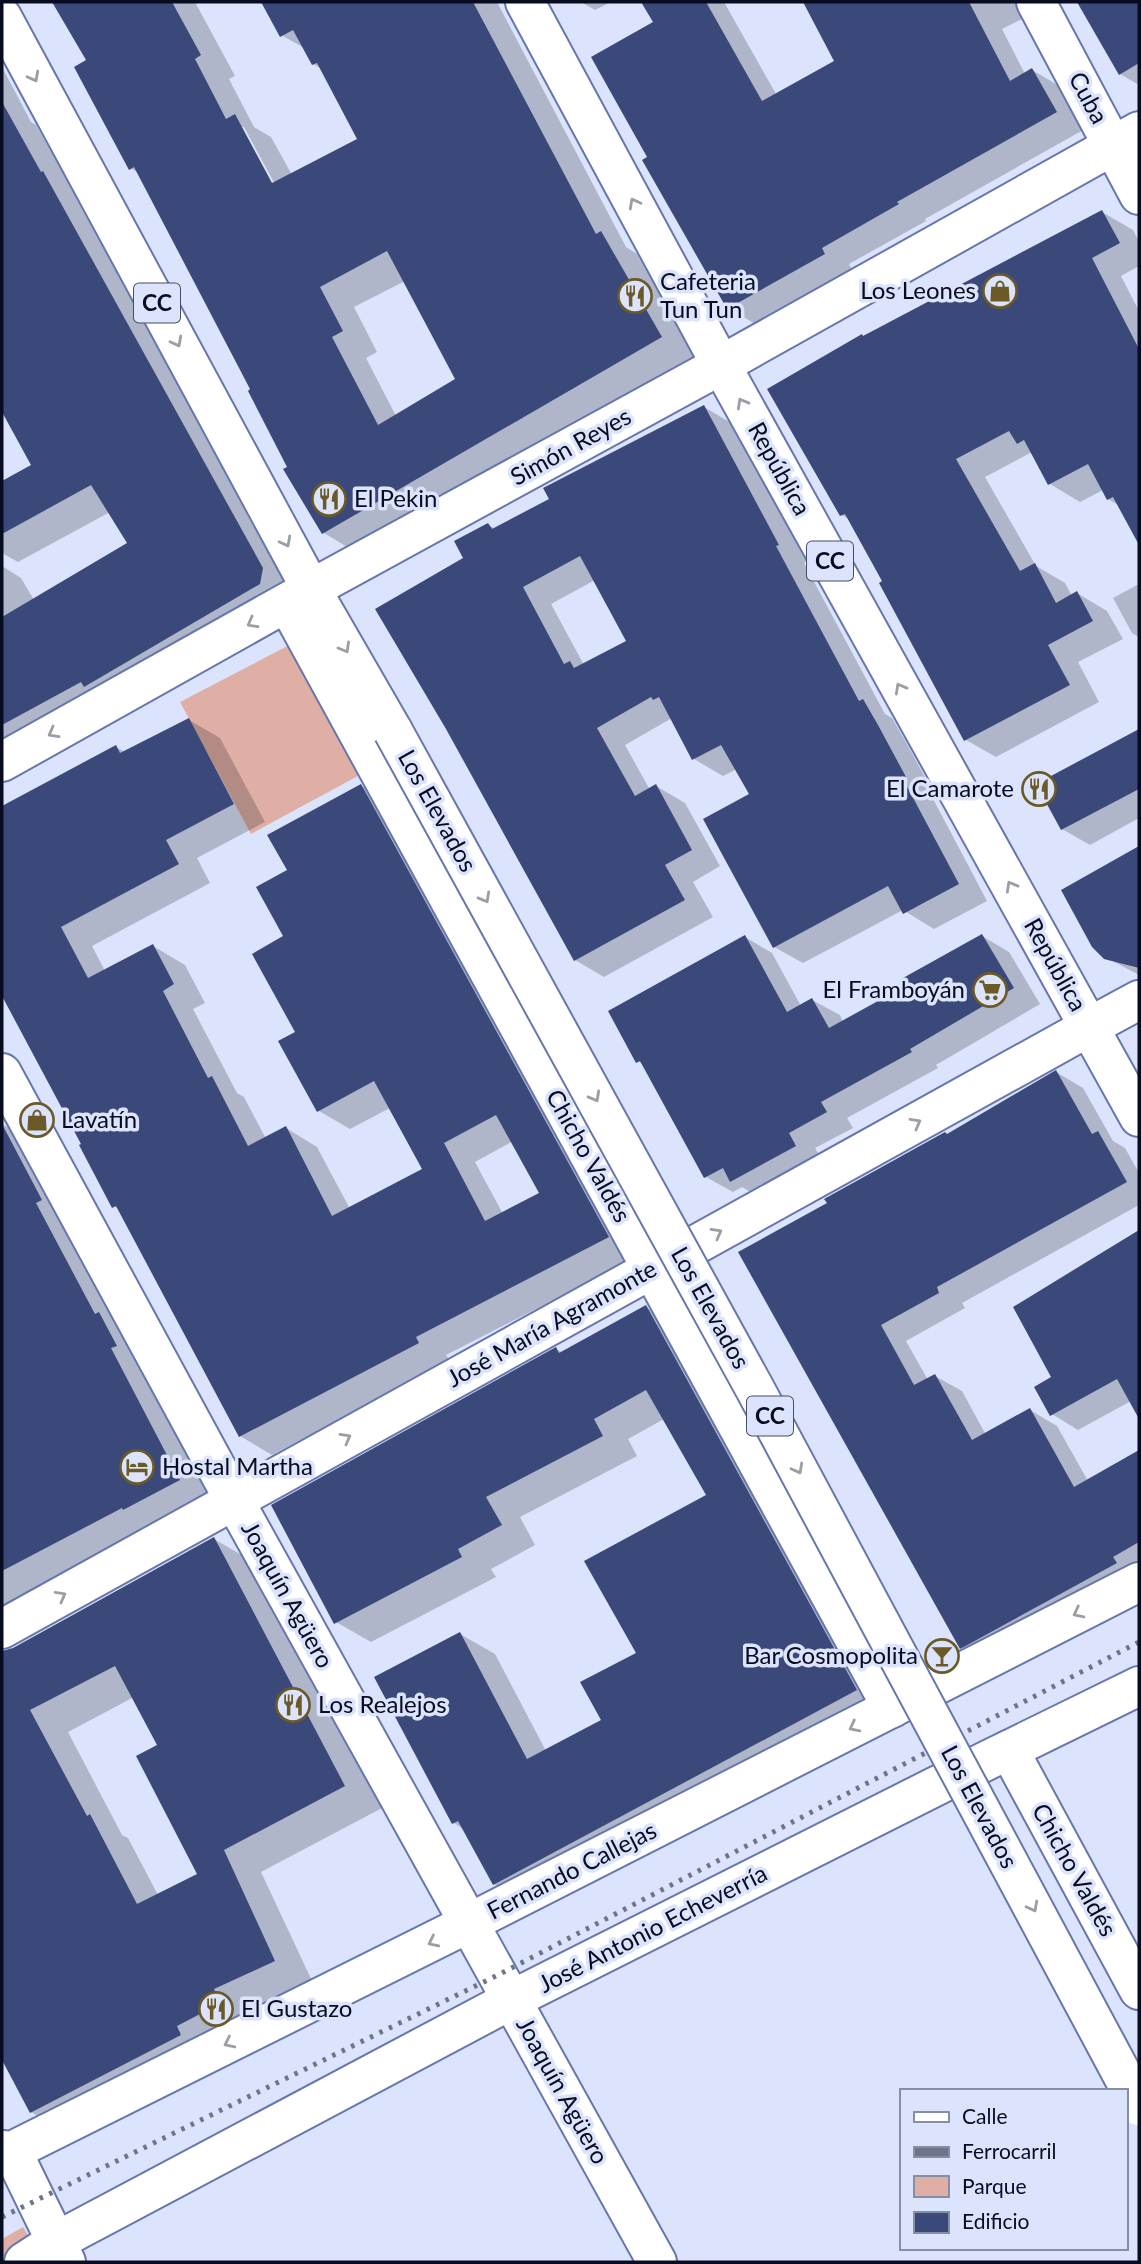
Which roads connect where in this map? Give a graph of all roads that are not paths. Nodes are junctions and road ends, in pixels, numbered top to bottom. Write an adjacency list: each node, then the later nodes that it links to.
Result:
1 (525, 2): 6 (street, República / CC, one-way to 1)
2 (1036, 2): 4 (street, Cuba)
3 (2, 17): 7 (street, CC, one-way to 7)
4 (1126, 139): 5 (street, Cuba); 6 (street, Simón Reyes)
5 (1139, 195)
6 (721, 365): 7 (street, Simón Reyes); 10 (street, República / CC, one-way to 6)
7 (299, 596): 8 (street, Simón Reyes, one-way to 8); 13 (street, Chicho Valdés); 23 (street, Los Elevados / CC, one-way to 23, bridge)
8 (2, 762)
9 (1139, 1000): 10 (street, José María Agramonte)
10 (1089, 1027): 12 (street, República / CC); 13 (street, José María Agramonte, one-way to 10)
11 (2, 1073): 14 (street, Joaquín Agüero)
12 (1139, 1117)
13 (650, 1270): 14 (street, José María Agramonte, one-way to 13); 18 (street, Chicho Valdés)
14 (234, 1500): 16 (street, José María Agramonte, one-way to 14); 20 (street, Joaquín Agüero)
15 (1139, 1582): 18 (street, Fernando Callejas, one-way to 18)
16 (2, 1629)
17 (1139, 1686): 19 (street, José Antonio Echeverría)
18 (892, 1708): 20 (street, Fernando Callejas, one-way to 20)
19 (1009, 1750): 21 (street, Chicho Valdés); 22 (street, José Antonio Echeverría)
20 (469, 1923): 22 (street, Joaquín Agüero); 24 (street, Fernando Callejas, one-way to 24)
21 (1139, 1990)
22 (511, 2000): 25 (street, José Antonio Echeverría); 27 (street, Joaquín Agüero)
23 (1139, 2106)
24 (7, 2151): 25 (street)
25 (61, 2252): 26 (street, José Antonio Echeverría)
26 (24, 2262)
27 (657, 2262)

